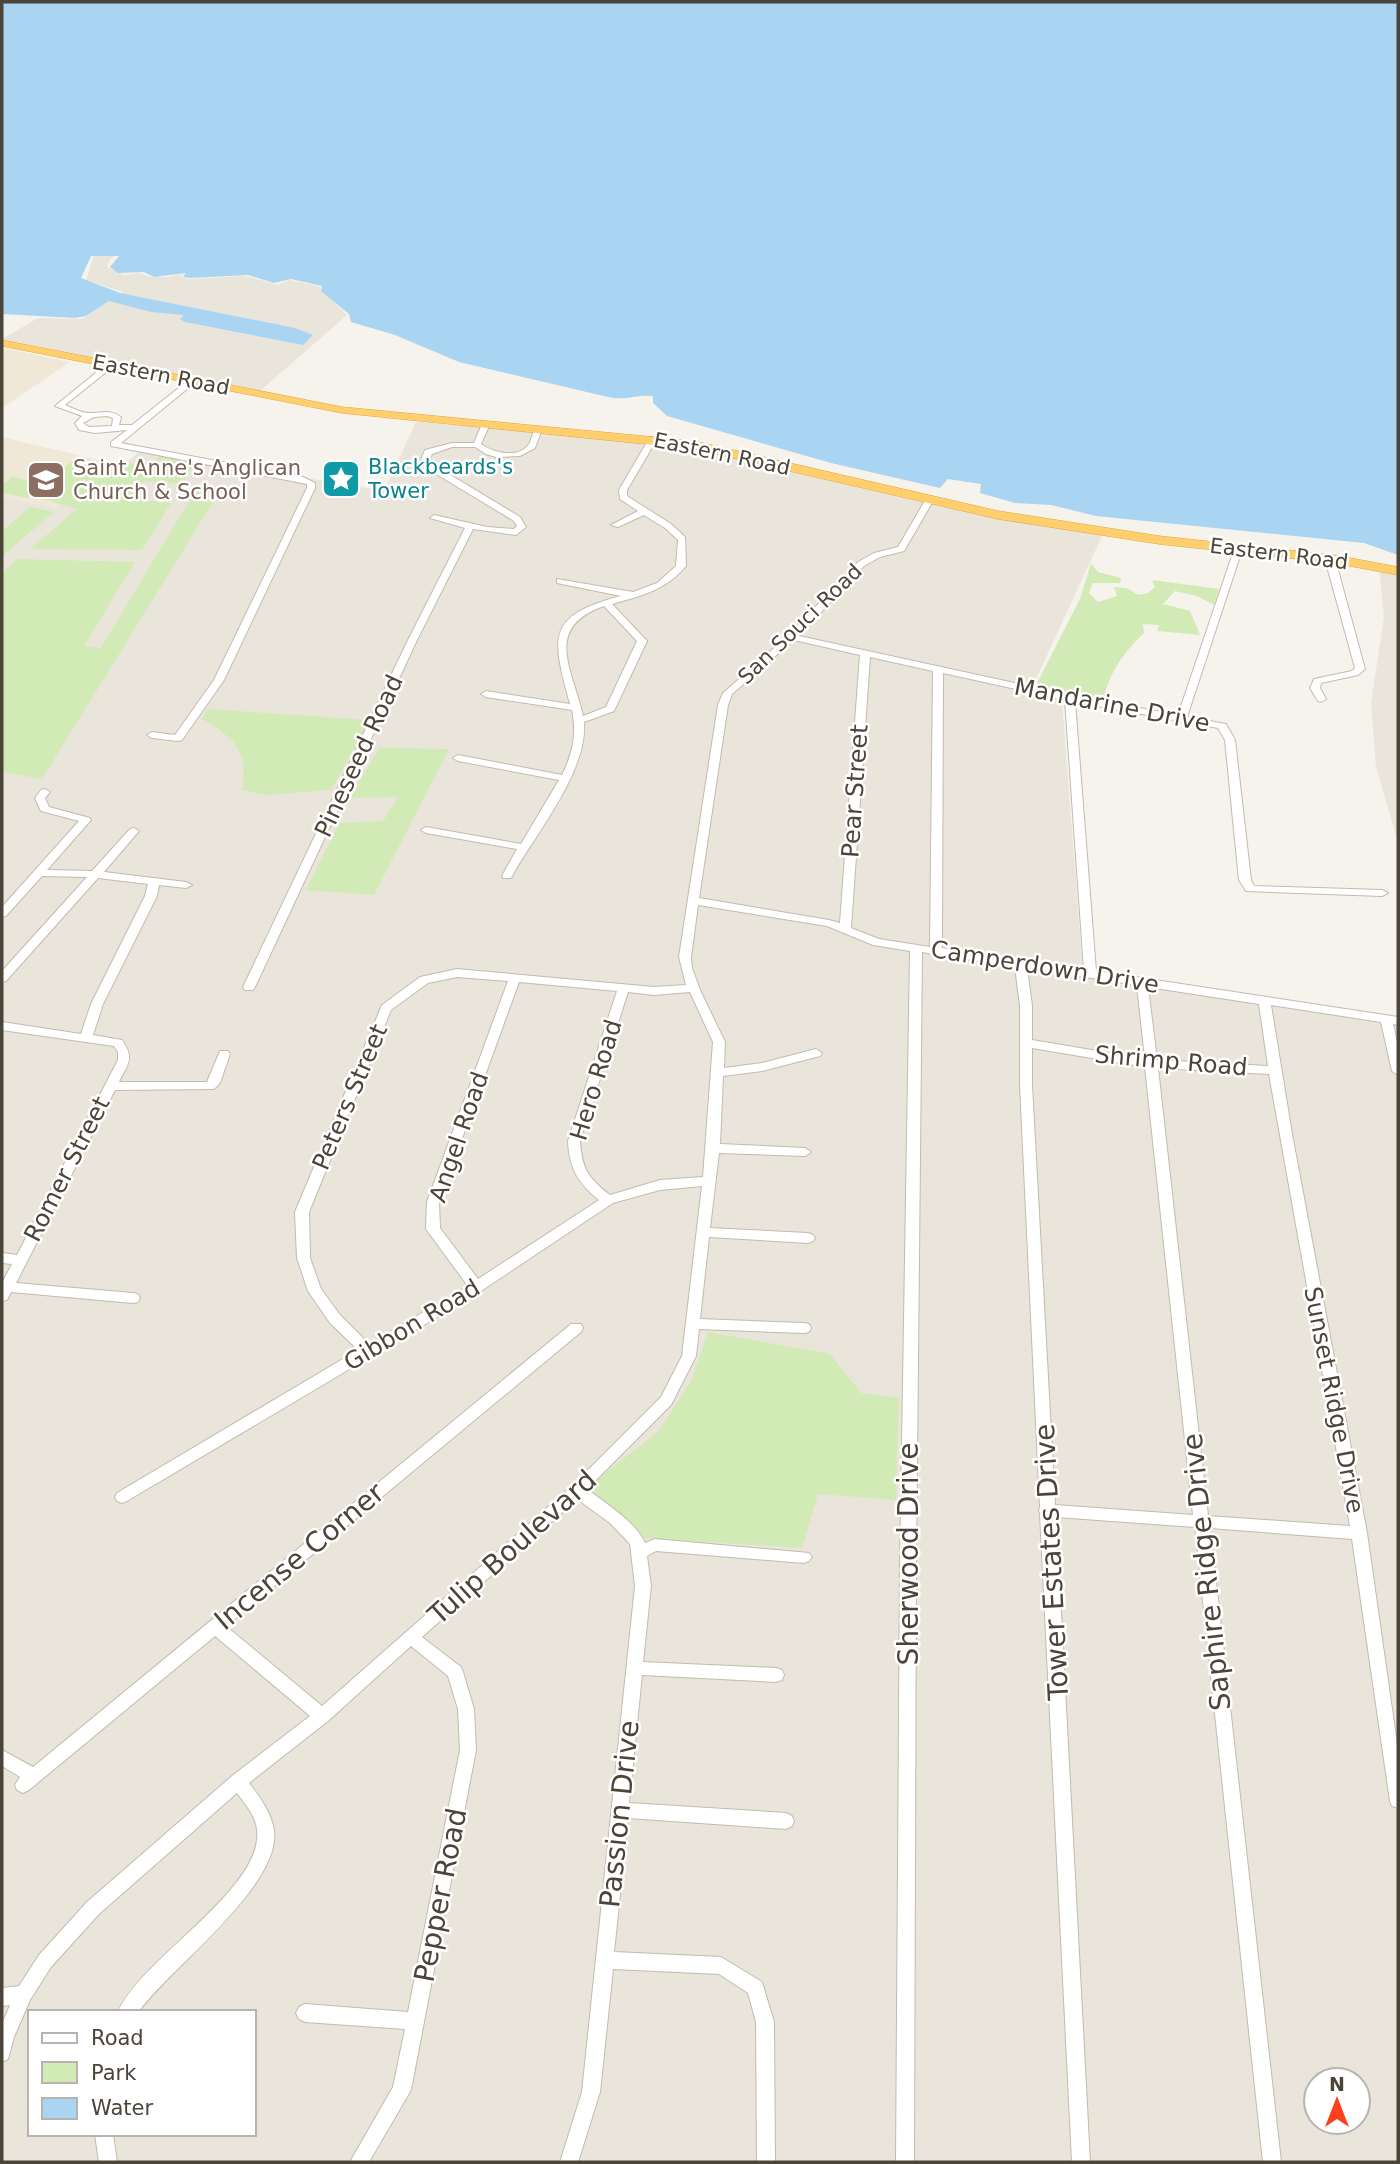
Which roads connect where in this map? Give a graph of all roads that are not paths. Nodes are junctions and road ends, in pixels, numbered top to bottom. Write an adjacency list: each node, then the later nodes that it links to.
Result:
1 (2, 343): 2 (highway, Eastern Road)
2 (111, 365): 3 (highway, Eastern Road); 4 (street)
3 (193, 381): 6 (highway, Eastern Road); 7 (street)
4 (89, 416): 5 (street); 5 (street)
5 (115, 425): 7 (street)
6 (485, 425): 8 (highway, Eastern Road); 10 (street)
7 (134, 428): 31 (street)
8 (538, 429): 9 (highway, Eastern Road); 10 (street)
9 (653, 439): 11 (highway, Eastern Road); 12 (street)
10 (477, 445): 15 (street)
11 (929, 501): 16 (highway, Eastern Road); 22 (street, San Souci Road)
12 (645, 511): 14 (street); 20 (street)
13 (434, 518): 15 (street)
14 (615, 525)
15 (470, 526): 54 (street, Pineseed Road)
16 (1239, 547): 17 (highway, Eastern Road); 29 (street)
17 (1334, 559): 18 (highway, Eastern Road); 27 (street)
18 (1398, 571)
19 (561, 581): 20 (street)
20 (633, 595): 21 (street)
21 (607, 604): 28 (street); 30 (street)
22 (792, 637): 23 (street, Mandarine Drive); 44 (street, San Souci Road)
23 (865, 653): 24 (street, Mandarine Drive); 46 (street, Pear Street)
24 (938, 669): 26 (street, Mandarine Drive); 48 (street)
25 (486, 694): 28 (street)
26 (1070, 698): 29 (street, Mandarine Drive); 50 (street)
27 (1321, 699)
28 (577, 708): 30 (street)
29 (1182, 718): 43 (street, Mandarine Drive)
30 (580, 720): 33 (street)
31 (152, 735)
32 (458, 758): 33 (street)
33 (563, 778): 37 (street)
34 (46, 792): 38 (street)
35 (134, 831): 39 (street)
36 (426, 831): 37 (street)
37 (522, 847): 40 (street)
38 (39, 873): 39 (street); 45 (street)
39 (96, 874): 41 (street); 51 (street)
40 (507, 877)
41 (154, 882): 42 (street); 60 (street)
42 (186, 885)
43 (1382, 893)
44 (695, 901): 46 (street, Camperdown Drive); 56 (street, Tulip Boulevard)
45 (2, 914)
46 (845, 930): 47 (street, Camperdown Drive)
47 (916, 947): 48 (street, Camperdown Drive); 115 (street, Sherwood Drive)
48 (936, 950): 49 (street, Camperdown Drive)
49 (1020, 963): 50 (street, Camperdown Drive); 62 (street, Tower Estates Drive)
50 (1090, 973): 53 (street, Camperdown Drive)
51 (2, 978)
52 (515, 978): 55 (street, Peters Street); 78 (street, Angel Road); 84 (street, Peters Street)
53 (1142, 981): 57 (street, Camperdown Drive); 65 (street, Saphire Ridge Drive)
54 (249, 987)
55 (624, 988): 56 (street, Peters Street); 73 (street, Hero Road)
56 (694, 988): 68 (street, Tulip Boulevard)
57 (1264, 1000): 58 (street, Camperdown Drive); 66 (street, Sunset Ridge Drive)
58 (1392, 1020): 67 (street)
59 (2, 1027): 60 (street)
60 (86, 1038): 61 (street)
61 (118, 1043): 69 (street, Romer Street)
62 (1027, 1043): 65 (street, Shrimp Road); 87 (street, Tower Estates Drive)
63 (816, 1053): 68 (street)
64 (224, 1054): 69 (street)
65 (1149, 1064): 66 (street, Shrimp Road); 88 (street, Saphire Ridge Drive)
66 (1274, 1070): 89 (street, Sunset Ridge Drive)
67 (1398, 1071)
68 (719, 1073): 70 (street, Tulip Boulevard)
69 (110, 1086): 77 (street, Romer Street)
70 (713, 1148): 71 (street); 72 (street, Tulip Boulevard)
71 (805, 1152)
72 (709, 1181): 73 (street, Gibbon Road); 74 (street, Tulip Boulevard)
73 (608, 1200): 78 (street, Gibbon Road)
74 (703, 1233): 75 (street); 81 (street, Tulip Boulevard)
75 (808, 1238)
76 (2, 1258): 77 (street)
77 (20, 1260): 79 (street, Romer Street)
78 (476, 1287): 84 (street, Gibbon Road)
79 (4, 1291): 80 (street)
80 (133, 1298)
81 (693, 1324): 83 (street); 85 (street, Tulip Boulevard)
82 (576, 1328): 92 (street, Incense Corner)
83 (804, 1328)
84 (369, 1351): 86 (street, Gibbon Road)
85 (577, 1490): 90 (street, Passion Drive); 93 (street, Tulip Boulevard)
86 (122, 1497)
87 (1046, 1510): 88 (street); 116 (street, Tower Estates Drive)
88 (1201, 1522): 89 (street); 117 (street, Saphire Ridge Drive)
89 (1359, 1533): 100 (street, Sunset Ridge Drive)
90 (639, 1553): 91 (street); 94 (street, Passion Drive)
91 (804, 1557)
92 (215, 1626): 96 (street); 98 (street, Incense Corner)
93 (411, 1637): 96 (street, Tulip Boulevard); 108 (street, Pepper Road)
94 (634, 1668): 95 (street); 101 (street, Passion Drive)
95 (776, 1675)
96 (322, 1716): 99 (street, Tulip Boulevard)
97 (2, 1757): 98 (street)
98 (28, 1781)
99 (238, 1781): 104 (street, Tulip Boulevard); 106 (street)
100 (1398, 1801)
101 (620, 1810): 102 (street); 103 (street, Passion Drive)
102 (786, 1821)
103 (605, 1960): 113 (street, Passion Drive); 114 (street)
104 (24, 1994): 105 (street); 109 (street, Tulip Boulevard)
105 (2, 1997)
106 (129, 2010)
107 (305, 2013): 108 (street)
108 (416, 2021): 112 (street, Pepper Road)
109 (2, 2053)
110 (104, 2136): 111 (street)
111 (108, 2162)
112 (359, 2162)
113 (569, 2162)
114 (766, 2162)
115 (905, 2162)
116 (1081, 2162)
117 (1272, 2162)

